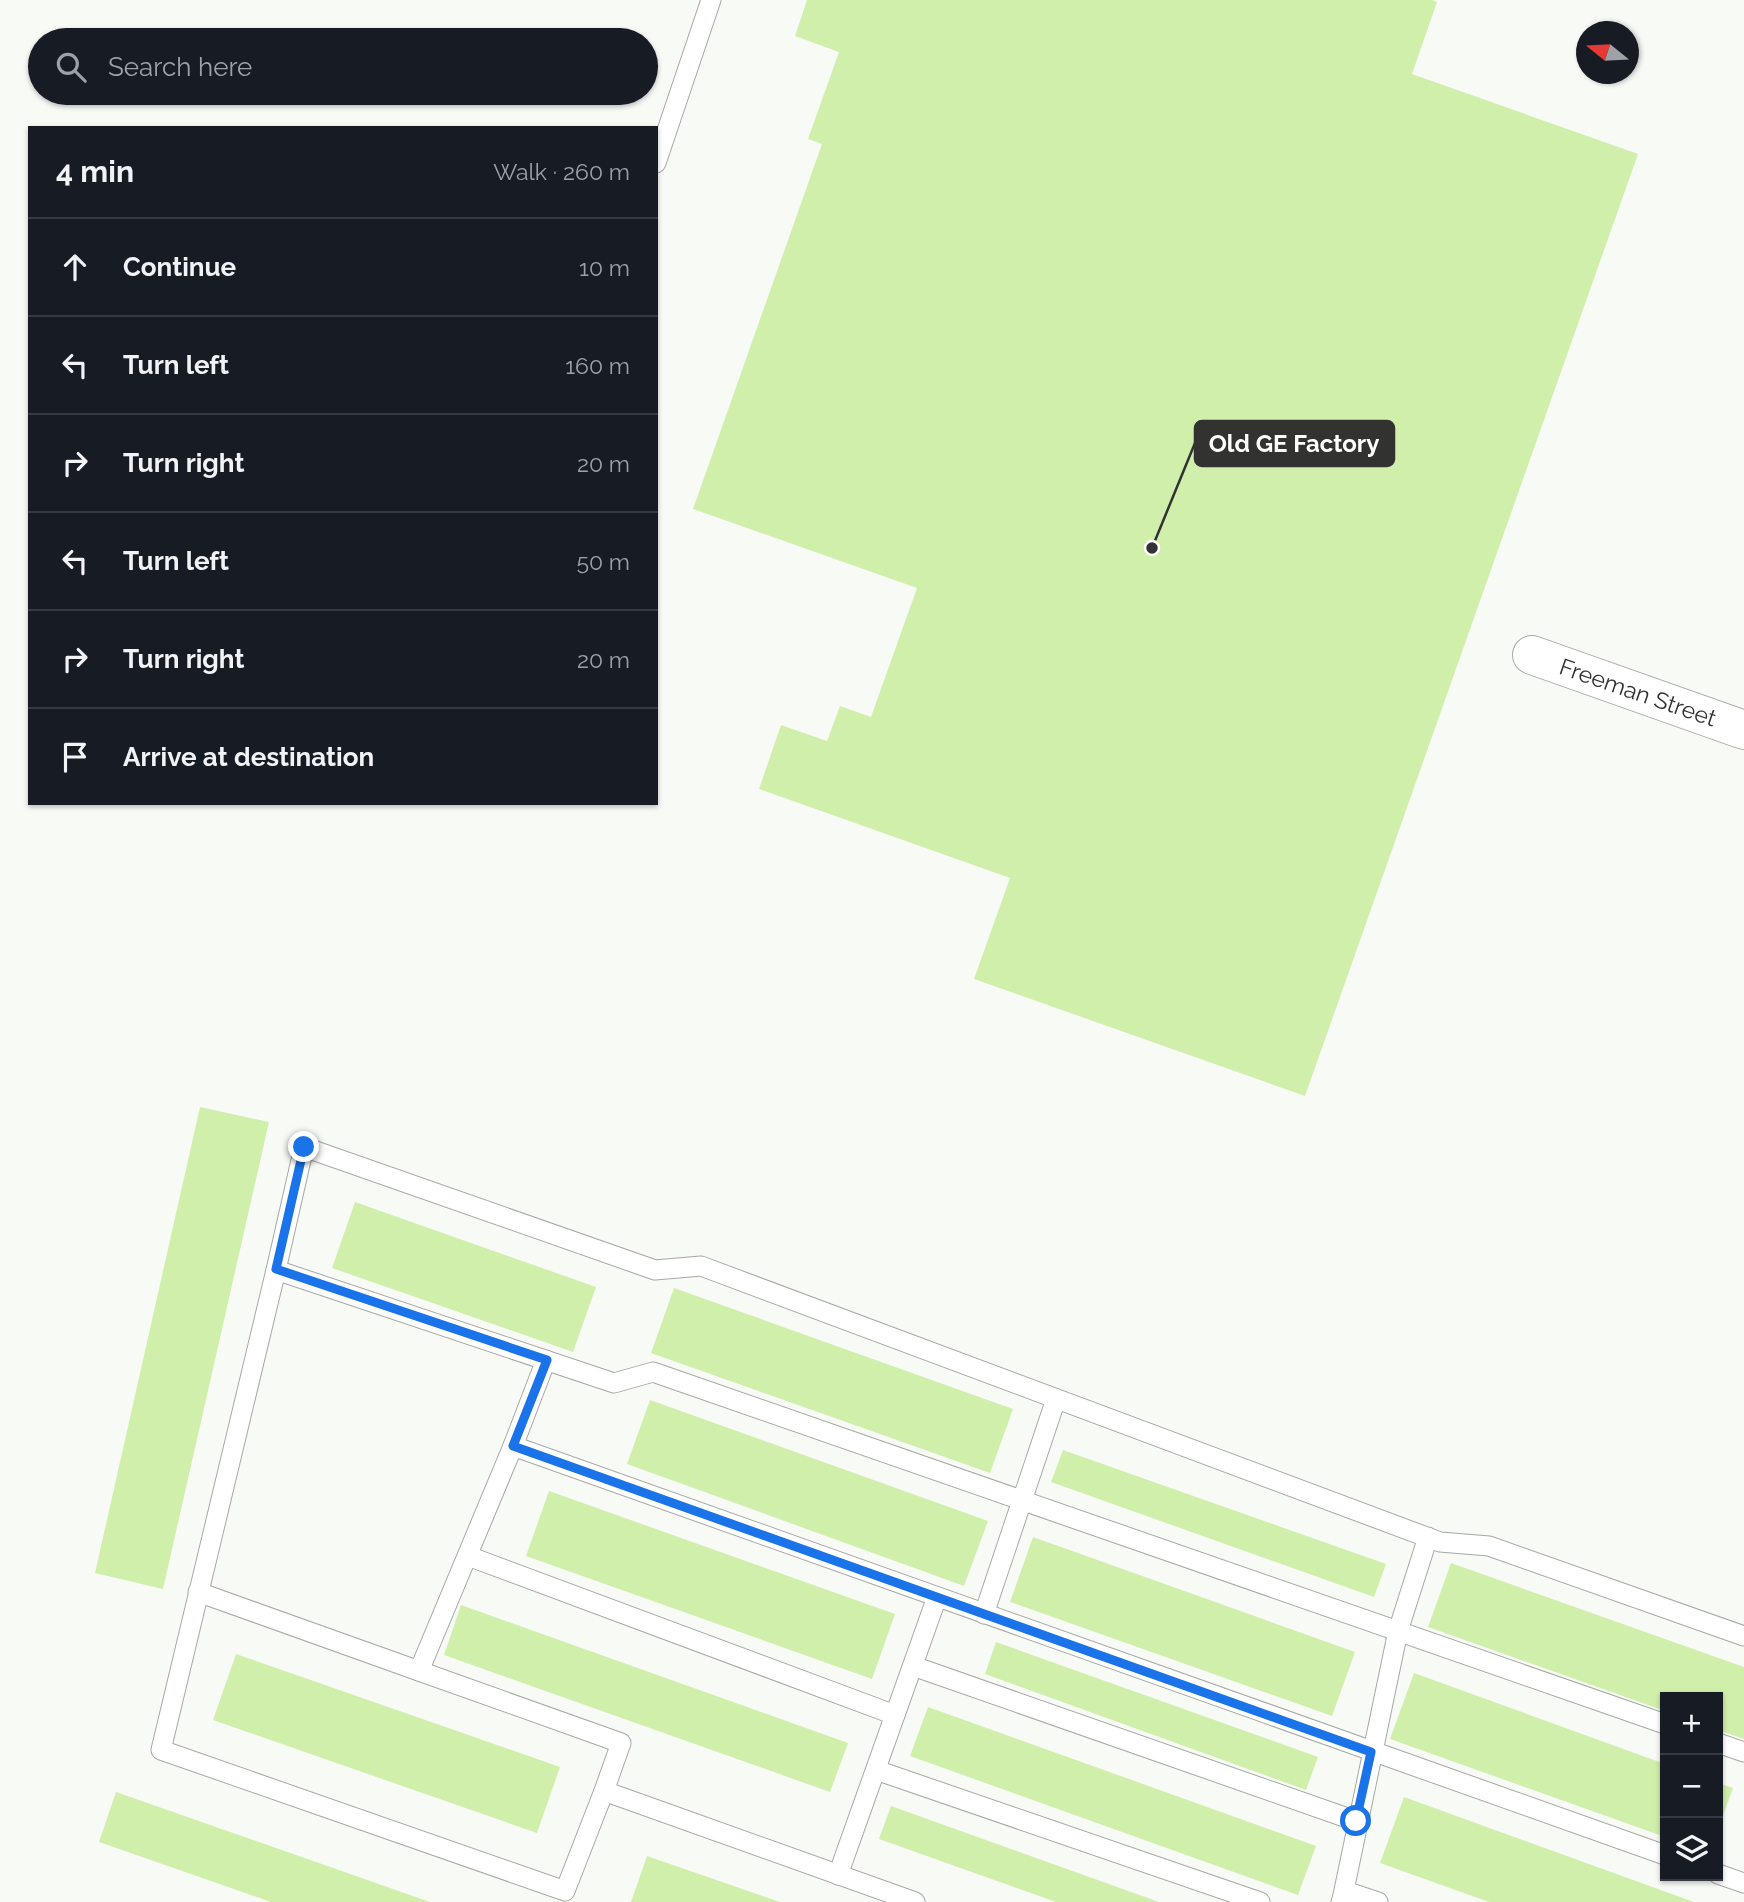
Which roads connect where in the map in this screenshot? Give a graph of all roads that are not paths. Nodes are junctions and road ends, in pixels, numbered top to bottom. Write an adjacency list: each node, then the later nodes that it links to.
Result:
1 (711, 0): 2 (lane)
2 (658, 157)
3 (1532, 655): 4 (street, Freeman Street)
4 (1744, 730)
5 (276, 1269): 6 (lane); 7 (lane); 12 (lane)
6 (547, 1360): 8 (lane); 9 (lane)
7 (1056, 1399): 9 (lane); 10 (lane)
8 (513, 1446): 11 (lane); 13 (lane)
9 (1023, 1500): 14 (lane); 15 (lane)
10 (1428, 1538): 15 (lane); 16 (lane)
11 (468, 1556): 18 (lane); 19 (lane)
12 (198, 1591): 18 (lane); 25 (lane)
13 (937, 1597): 14 (lane); 17 (lane)
14 (984, 1614): 22 (lane)
15 (1398, 1631): 20 (lane); 22 (lane)
16 (1744, 1636)
17 (913, 1666): 19 (lane); 26 (lane)
18 (419, 1671): 25 (lane)
19 (895, 1715): 24 (lane)
20 (1660, 1722)
21 (1723, 1745): 23 (lane)
22 (1371, 1752): 26 (lane); 27 (lane)
23 (1744, 1752)
24 (876, 1770): 28 (lane); 33 (lane)
25 (604, 1791): 28 (lane)
26 (1356, 1821): 31 (lane)
27 (1660, 1853)
28 (838, 1875): 32 (lane)
29 (1723, 1876): 30 (lane)
30 (1744, 1883)
31 (1341, 1901): 34 (lane)
32 (915, 1902)
33 (1260, 1902)
34 (1378, 1902)

